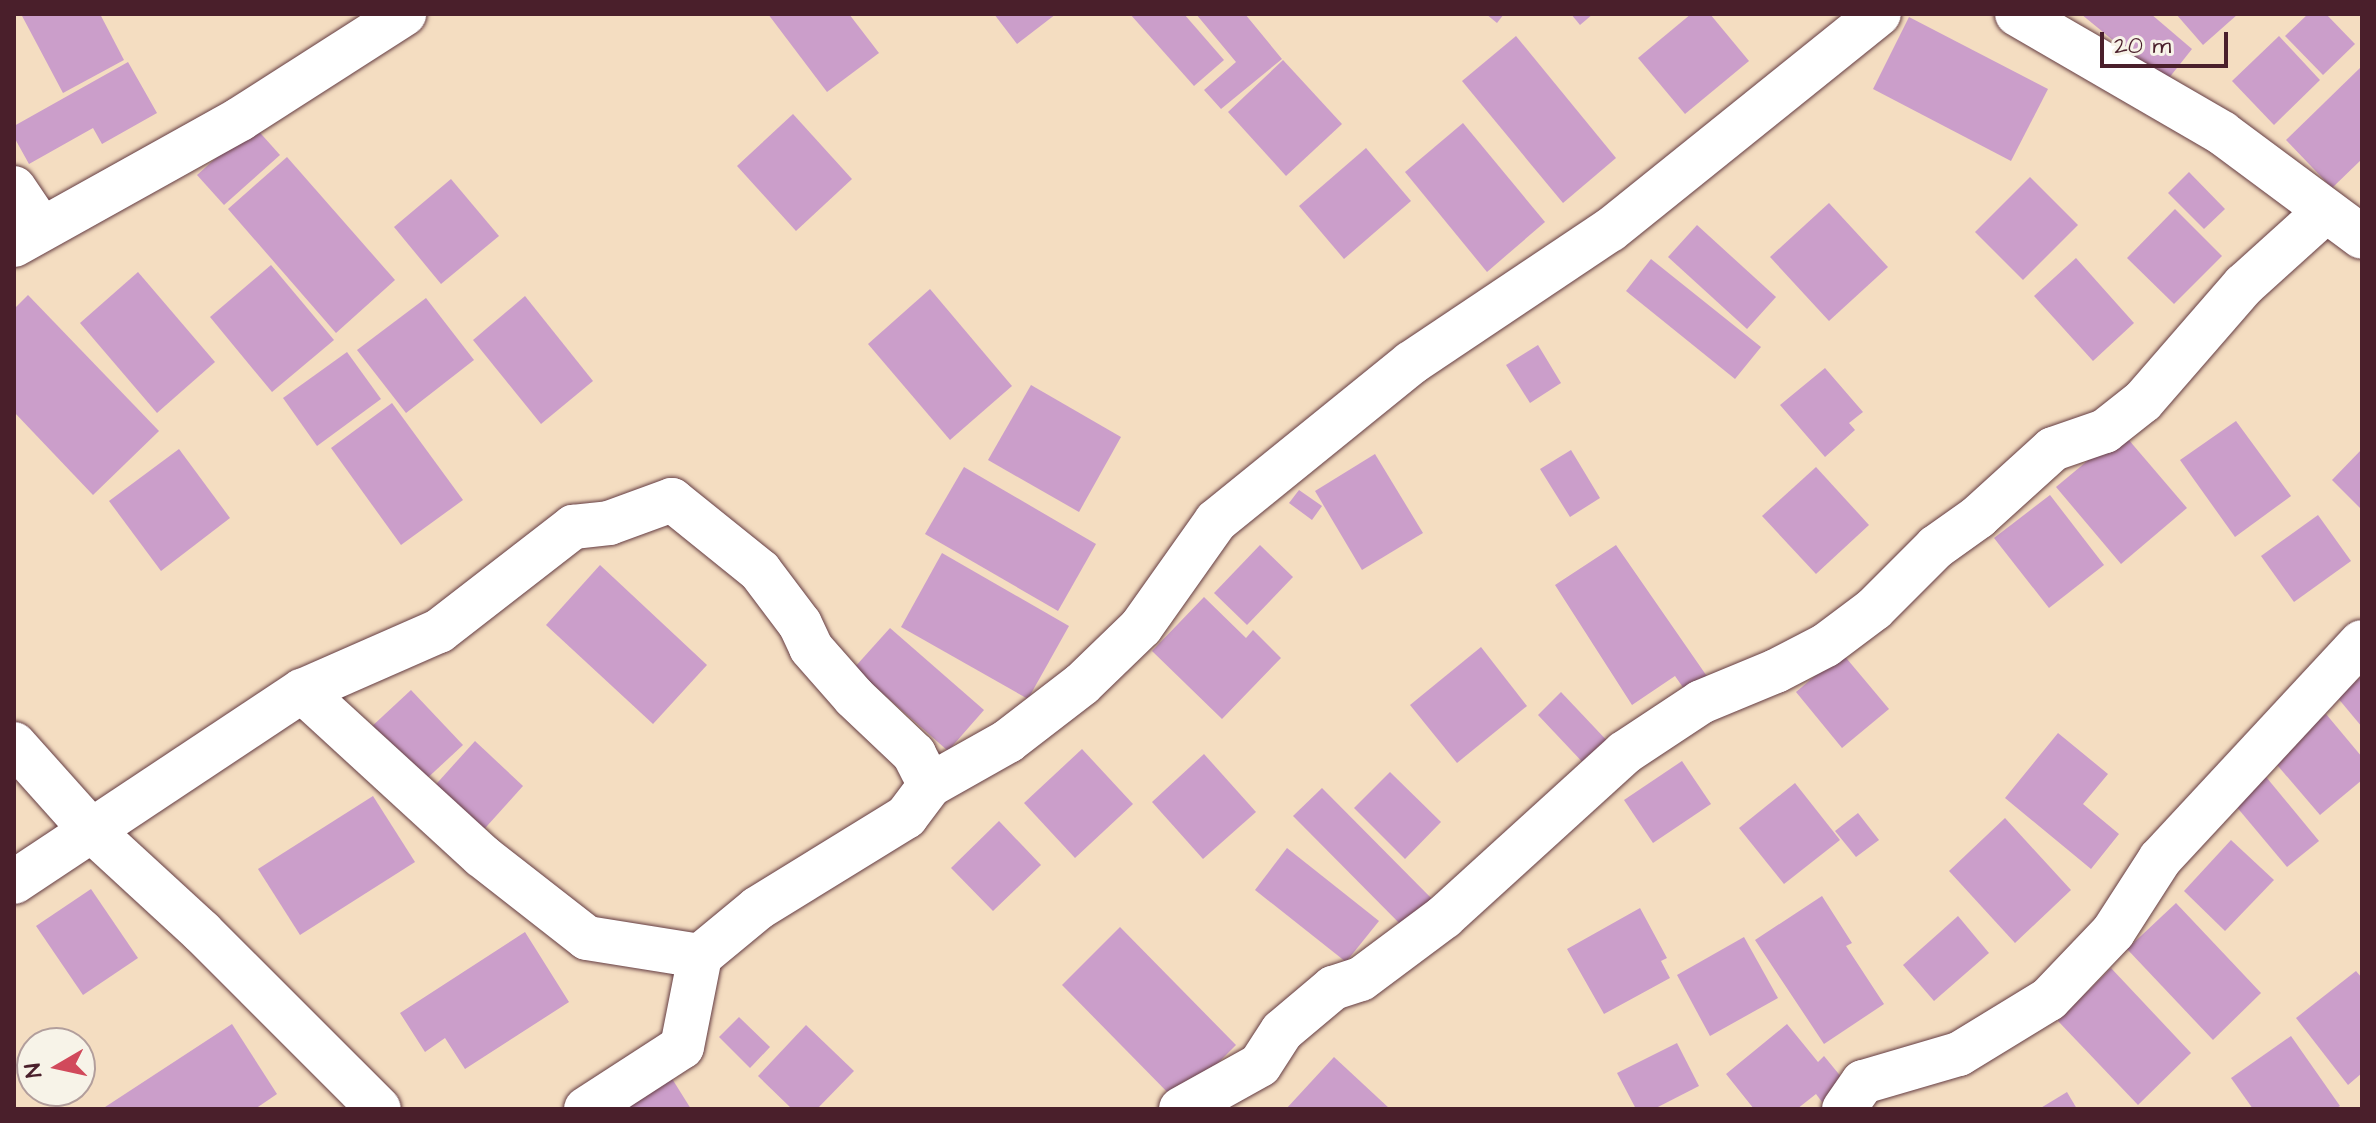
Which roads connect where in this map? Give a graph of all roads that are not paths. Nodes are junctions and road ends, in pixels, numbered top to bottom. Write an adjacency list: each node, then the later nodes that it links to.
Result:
1 (404, 14): 6 (street)
2 (1879, 14): 11 (street)
3 (2017, 14): 5 (street)
4 (14, 188): 6 (street)
5 (2326, 211): 7 (street); 17 (street)
6 (28, 237)
7 (2362, 237)
8 (2362, 642): 18 (street)
9 (302, 691): 11 (street); 12 (street); 14 (street)
10 (14, 744): 12 (street)
11 (930, 785): 14 (street)
12 (90, 829): 13 (street); 15 (street)
13 (14, 882)
14 (700, 956): 16 (street)
15 (379, 1109)
16 (586, 1109)
17 (1181, 1109)
18 (1844, 1109)

